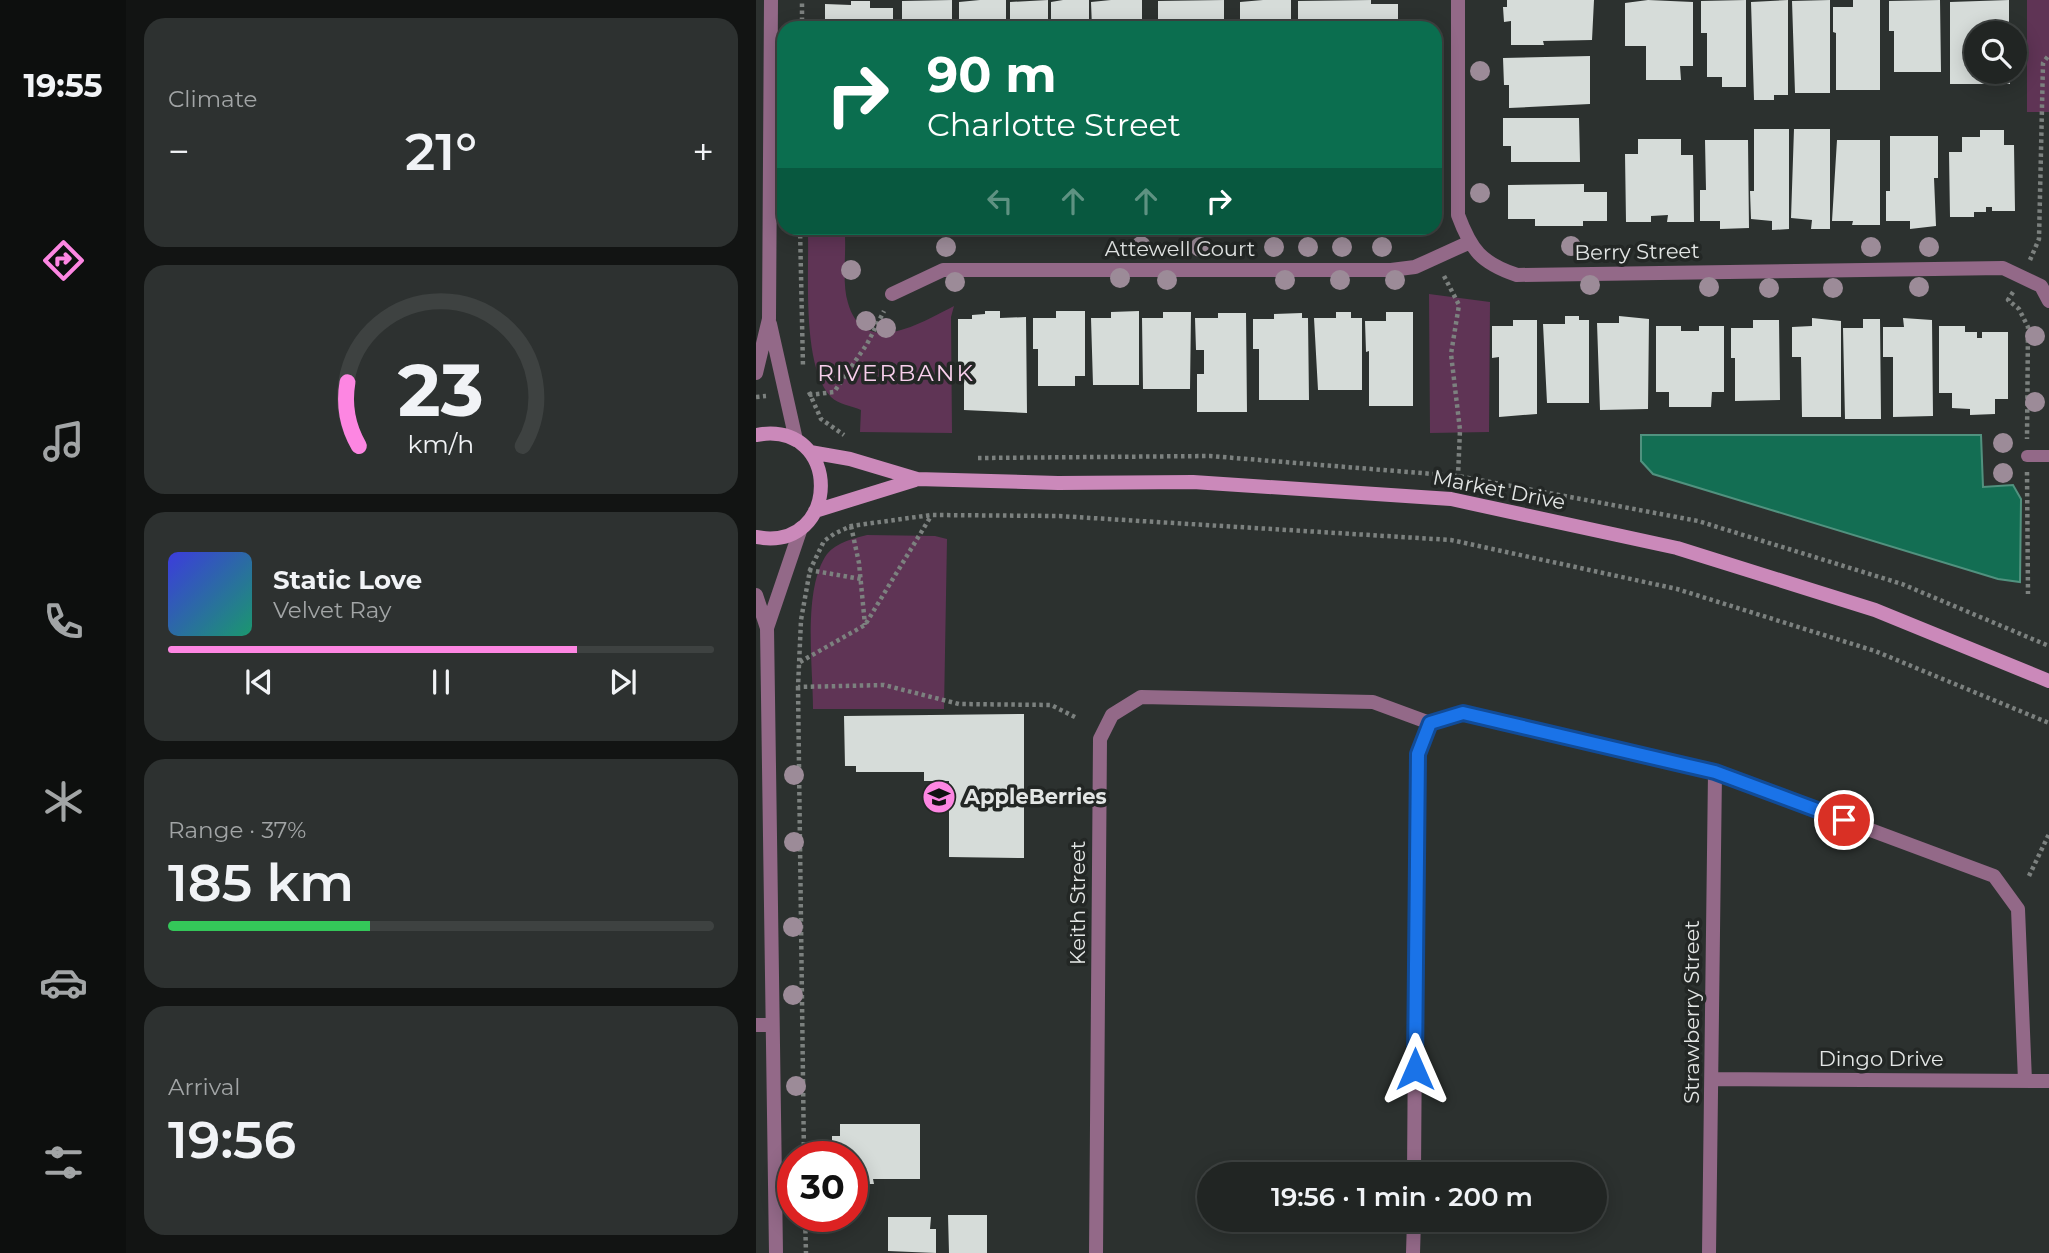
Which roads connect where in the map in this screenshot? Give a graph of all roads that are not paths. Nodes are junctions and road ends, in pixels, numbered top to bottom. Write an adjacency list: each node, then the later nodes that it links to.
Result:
1 (771, 0): 6 (street)
2 (1458, 0): 3 (street)
3 (1468, 243): 4 (street, Attewell Court); 5 (street, Berry Street)
4 (892, 294)
5 (2049, 301)
6 (769, 319): 7 (street); 9 (street)
7 (756, 373)
8 (756, 435): 9 (street)
9 (796, 440): 10 (street)
10 (810, 452): 13 (street, Market Drive); 14 (street)
11 (2027, 456): 12 (lane)
12 (2049, 456)
13 (916, 479): 14 (street, Market Drive); 19 (street, Market Drive)
14 (816, 511): 15 (street)
15 (801, 528): 16 (street); 18 (street)
16 (756, 537)
17 (756, 595): 18 (street)
18 (766, 628): 23 (street)
19 (2049, 681)
20 (1430, 723): 21 (street); 27 (street); 30 (street, Keith Street)
21 (1715, 772): 24 (street, Strawberry Street); 25 (street)
22 (756, 1025): 23 (street)
23 (772, 1025): 29 (street)
24 (1713, 1079): 25 (street, Dingo Drive); 32 (street, Strawberry Street)
25 (2025, 1081): 26 (street, Dingo Drive)
26 (2049, 1081)
27 (1415, 1162)
28 (1414, 1232): 31 (street)
29 (776, 1253)
30 (1096, 1253)
31 (1413, 1253)
32 (1709, 1253)

